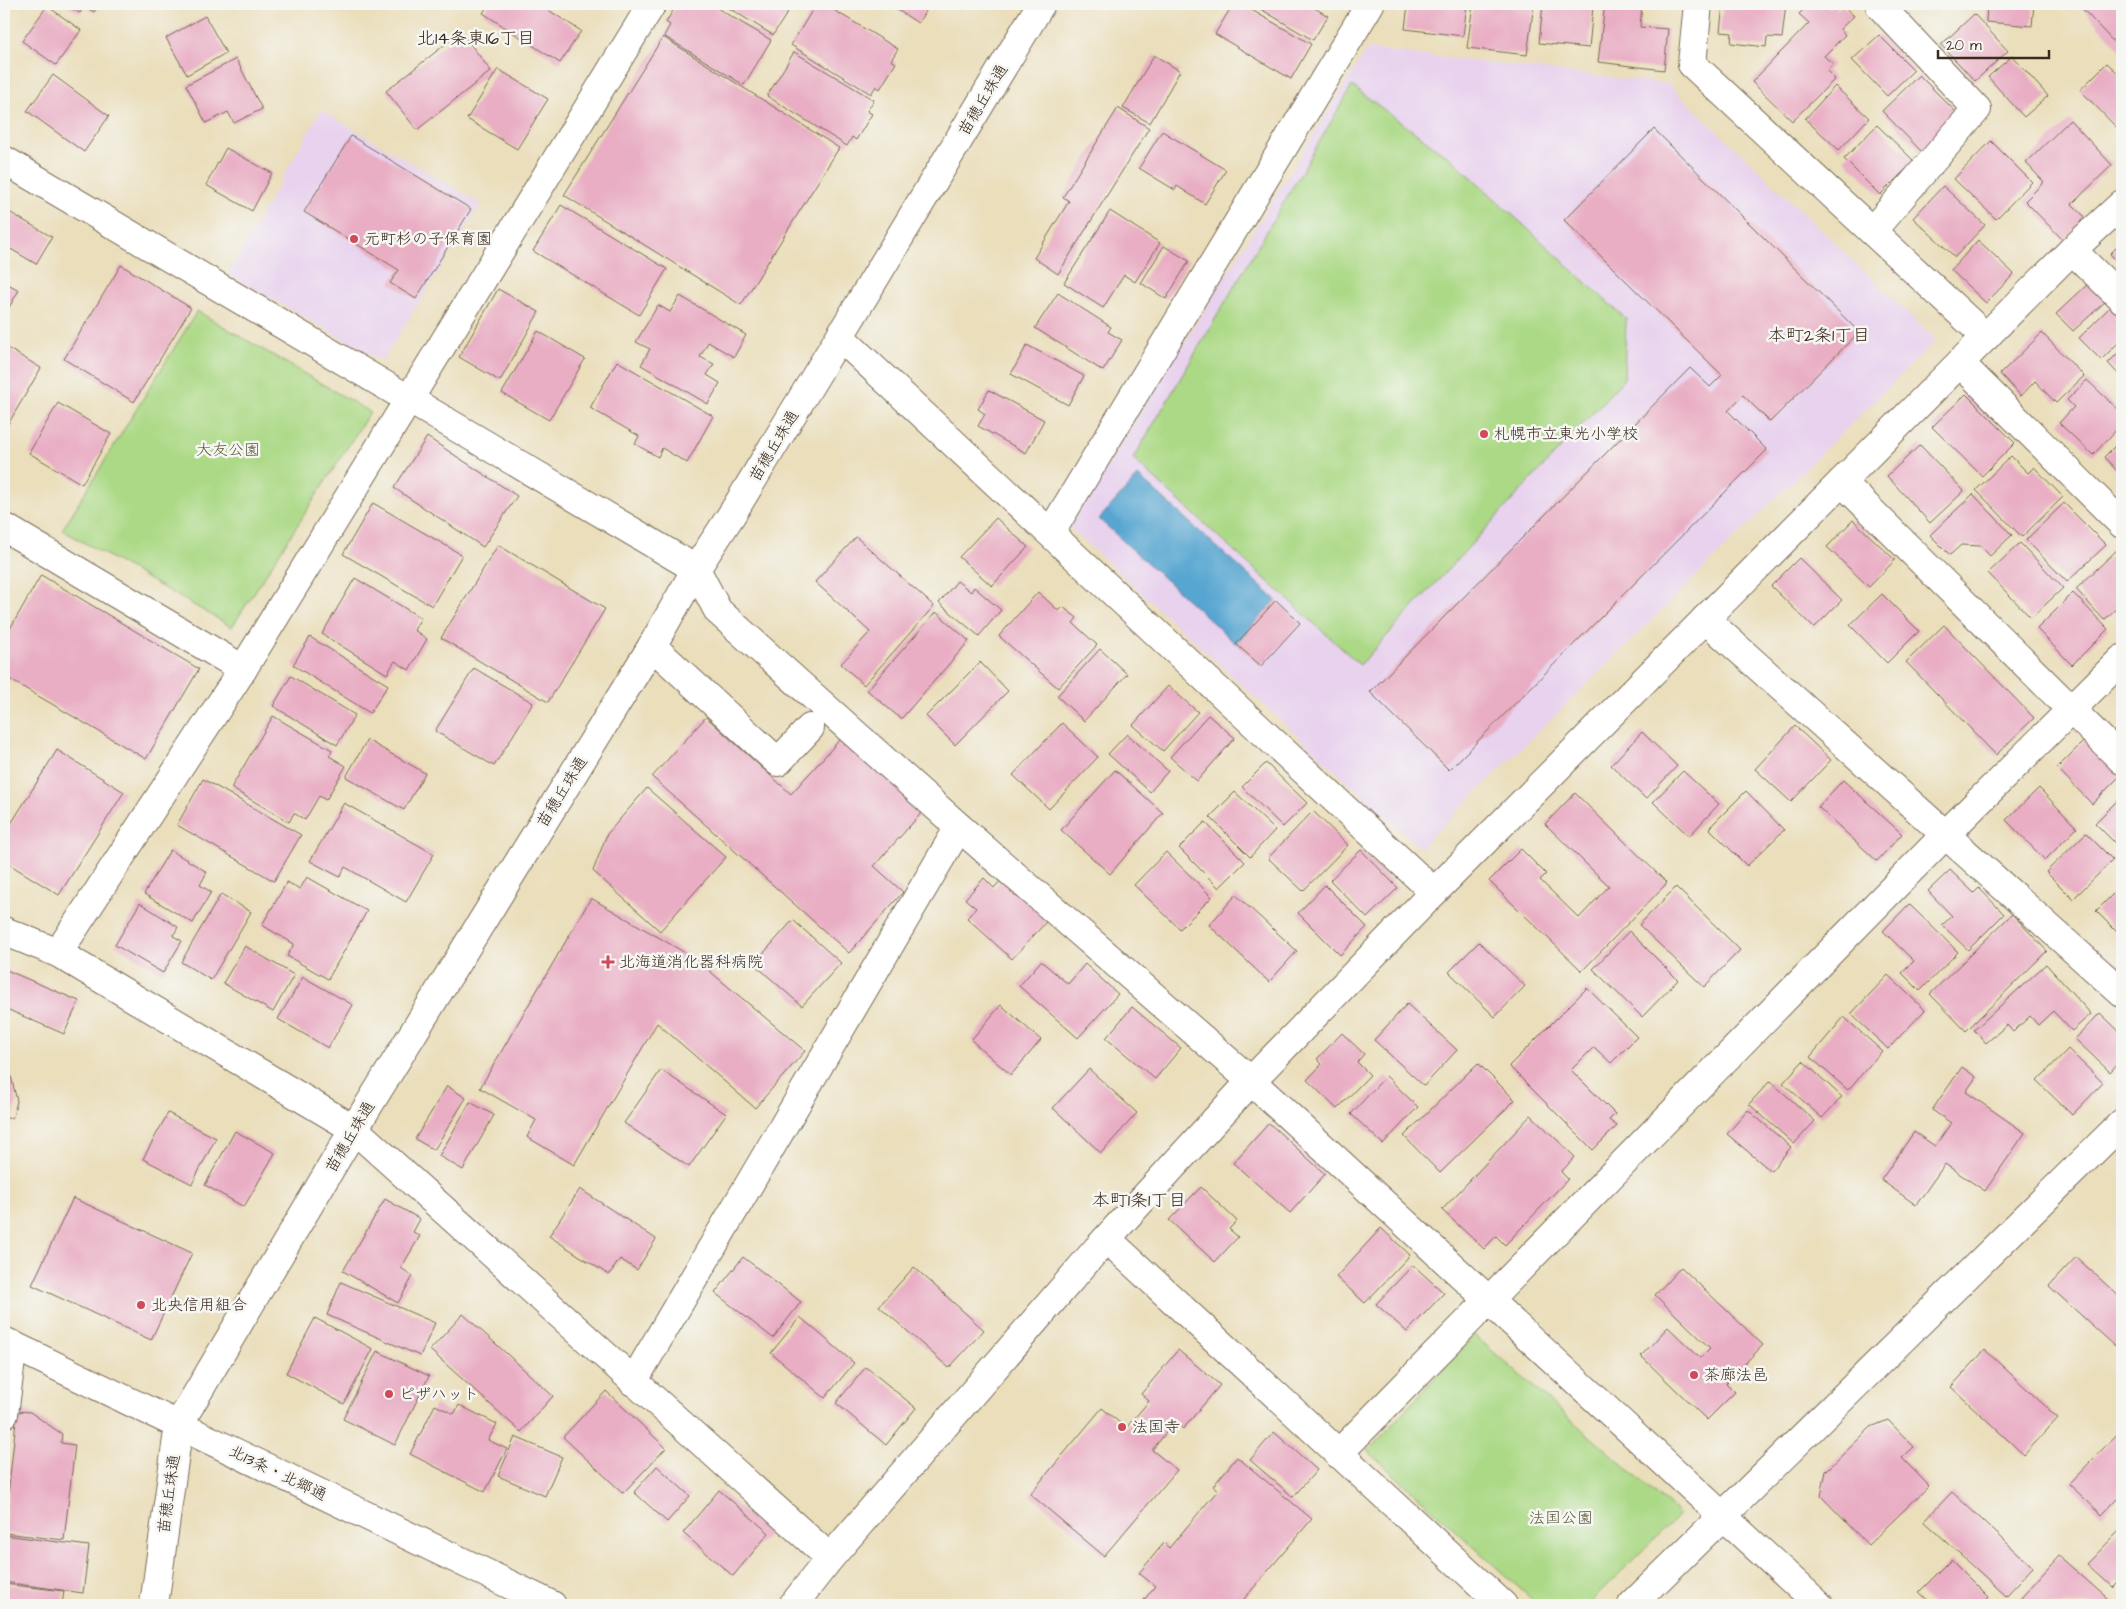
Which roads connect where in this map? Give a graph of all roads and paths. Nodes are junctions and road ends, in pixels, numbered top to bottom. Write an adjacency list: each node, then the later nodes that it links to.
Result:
1 (652, 4): 14 (street)
2 (1041, 4): 11 (street, 苗穂丘珠通)
3 (1370, 4): 18 (street)
4 (1698, 4): 8 (street)
5 (1880, 4): 8 (street)
6 (4, 160): 14 (street)
7 (2122, 204): 9 (street)
8 (1872, 231): 12 (street)
9 (2072, 250): 10 (street); 12 (street)
10 (2122, 299)
11 (840, 337): 18 (street); 19 (street, 苗穂丘珠通)
12 (1986, 337): 13 (street)
13 (1960, 363): 15 (street); 16 (street)
14 (410, 399): 19 (street); 23 (street)
15 (1842, 482): 20 (street); 24 (street)
16 (2122, 524)
17 (4, 527): 23 (street)
18 (1051, 532): 29 (street)
19 (696, 569): 21 (street, 苗穂丘珠通); 27 (street)
20 (1705, 619): 28 (street); 29 (street)
21 (652, 646): 25 (street); 35 (street, 苗穂丘珠通)
22 (2122, 659): 24 (street)
23 (243, 669): 31 (street)
24 (2071, 710): 26 (street); 28 (street)
25 (810, 728)
26 (2122, 760)
27 (959, 827): 33 (street); 39 (street)
28 (1946, 834): 32 (street); 37 (street)
29 (1434, 892): 33 (street)
30 (4, 930): 31 (street)
31 (58, 953): 35 (street)
32 (2122, 993)
33 (1251, 1081): 36 (street); 37 (street)
34 (2122, 1123): 43 (street)
35 (354, 1128): 39 (street); 41 (street, 苗穂丘珠通)
36 (1106, 1239): 42 (street); 44 (street)
37 (1488, 1301): 42 (street); 43 (street)
38 (8, 1343): 40 (street); 41 (street, 北13条・北郷通)
39 (633, 1382): 44 (street)
40 (4, 1414)
41 (179, 1424): 45 (street, 苗穂丘珠通); 46 (street, 北13条・北郷通)
42 (1338, 1454): 48 (street)
43 (1723, 1516): 49 (street); 50 (street)
44 (830, 1558): 47 (street)
45 (154, 1605)
46 (552, 1605)
47 (792, 1605)
48 (1503, 1605)
49 (1632, 1605)
50 (1819, 1605)

